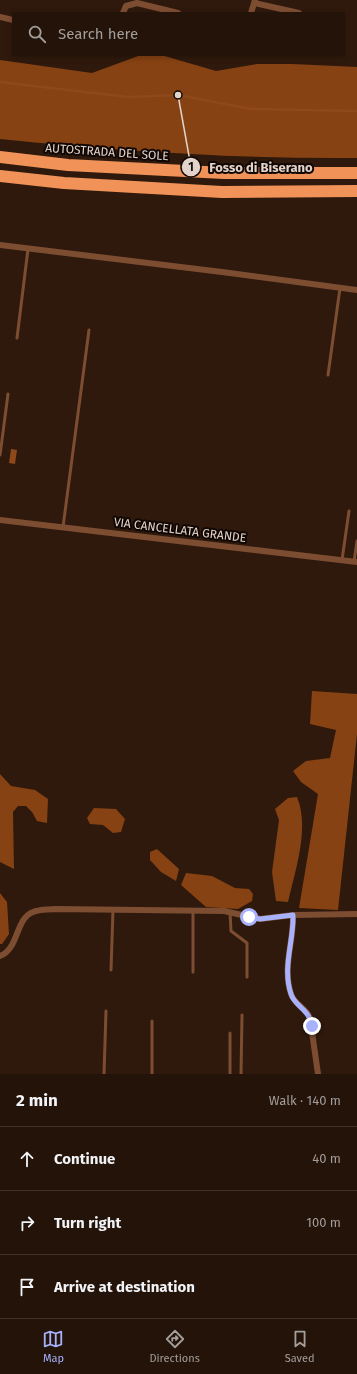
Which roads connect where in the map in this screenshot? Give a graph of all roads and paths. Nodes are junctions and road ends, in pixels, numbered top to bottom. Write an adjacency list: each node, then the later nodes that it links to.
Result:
1 (255, 1): 4 (street); 5 (street)
2 (123, 12): 3 (street)
3 (174, 12)
4 (251, 12)
5 (295, 12)
6 (0, 17): 7 (street)
7 (12, 20)
8 (0, 158): 9 (highway, AUTOSTRADA DEL SOLE)
9 (357, 173)
10 (0, 176): 11 (highway)
11 (357, 191)
12 (0, 246): 13 (street)
13 (28, 249): 14 (street); 17 (lane)
14 (340, 288): 15 (street); 18 (lane)
15 (357, 290)
16 (89, 330): 23 (lane)
17 (17, 338)
18 (328, 375)
19 (8, 394): 20 (lane)
20 (0, 455)
21 (349, 511): 25 (lane)
22 (0, 520): 23 (street, VIA CANCELLATA GRANDE)
23 (63, 528): 25 (street, VIA CANCELLATA GRANDE)
24 (357, 541): 26 (lane)
25 (342, 560): 26 (street, VIA CANCELLATA GRANDE)
26 (355, 562)
27 (113, 910): 28 (street); 32 (street); 33 (lane)
28 (193, 911): 29 (street); 34 (lane)
29 (230, 912): 31 (street); 35 (lane)
30 (357, 914): 31 (street)
31 (293, 915): 44 (street)
32 (0, 956)
33 (111, 970)
34 (193, 972)
35 (247, 977)
36 (106, 1011): 40 (lane)
37 (242, 1015): 43 (lane)
38 (152, 1021): 41 (lane)
39 (230, 1033): 42 (lane)
40 (104, 1074)
41 (152, 1074)
42 (230, 1074)
43 (241, 1074)
44 (318, 1074)

